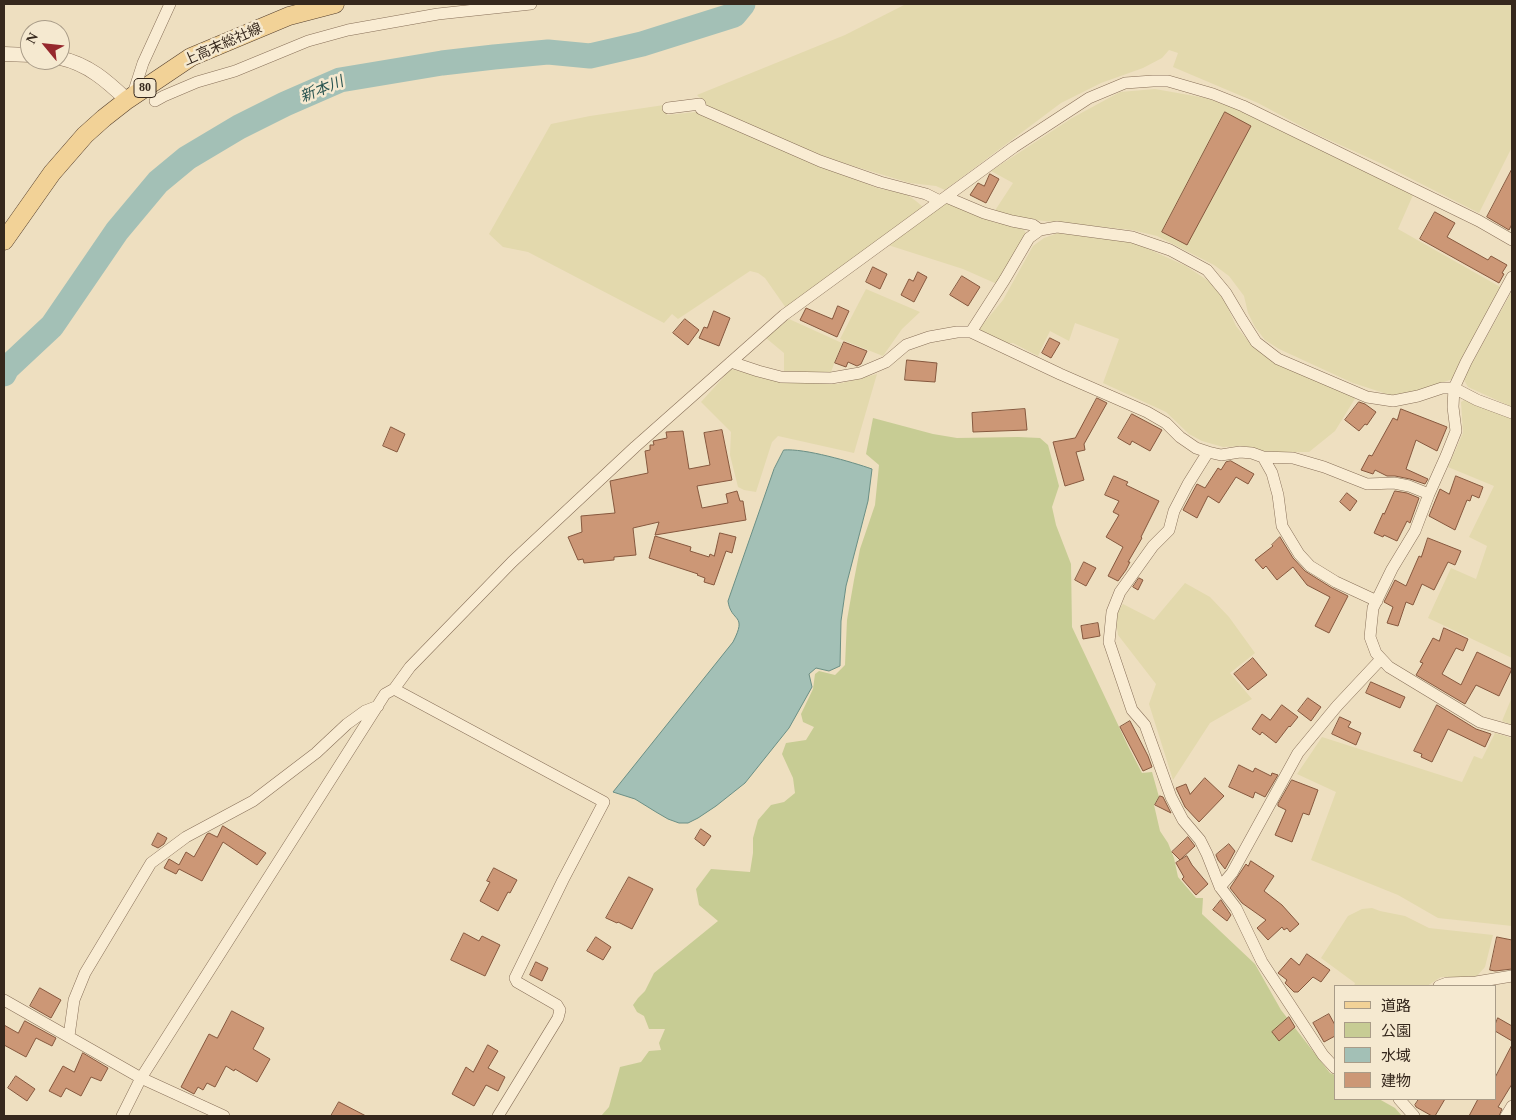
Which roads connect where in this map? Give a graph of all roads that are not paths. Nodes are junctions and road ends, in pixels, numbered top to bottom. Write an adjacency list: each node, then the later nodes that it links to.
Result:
1 (170, 4): 7 (street)
2 (335, 4): 7 (main road, 上高末総社線 / 80)
3 (531, 4): 8 (street)
4 (4, 54): 5 (street)
5 (20, 55)
6 (70, 60): 7 (street)
7 (130, 98): 13 (main road, 上高末総社線 / 80)
8 (155, 102)
9 (668, 108): 10 (street)
10 (943, 199): 11 (street); 12 (street); 16 (street)
11 (1040, 230): 15 (street); 17 (street)
12 (1512, 240)
13 (4, 242)
14 (1512, 277): 17 (street)
15 (971, 332): 16 (street); 19 (street)
16 (732, 362): 24 (street)
17 (1454, 388): 18 (street); 21 (street)
18 (1512, 413)
19 (1208, 452): 20 (street); 27 (street)
20 (1263, 457): 21 (street); 22 (street)
21 (1429, 494): 22 (street)
22 (1377, 601): 23 (street)
23 (1381, 659): 26 (street); 27 (street)
24 (394, 689): 25 (street); 38 (street)
25 (378, 706): 31 (street); 33 (street)
26 (1512, 731)
27 (1220, 887): 32 (street)
28 (1512, 976): 29 (street)
29 (1441, 985)
30 (4, 1000): 31 (street)
31 (69, 1036): 33 (street)
32 (1334, 1067)
33 (141, 1078): 36 (street); 37 (street)
34 (1400, 1100): 39 (street)
35 (1512, 1106): 40 (street)
36 (122, 1116)
37 (224, 1116)
38 (498, 1116)
39 (1414, 1116)
40 (1506, 1116)

